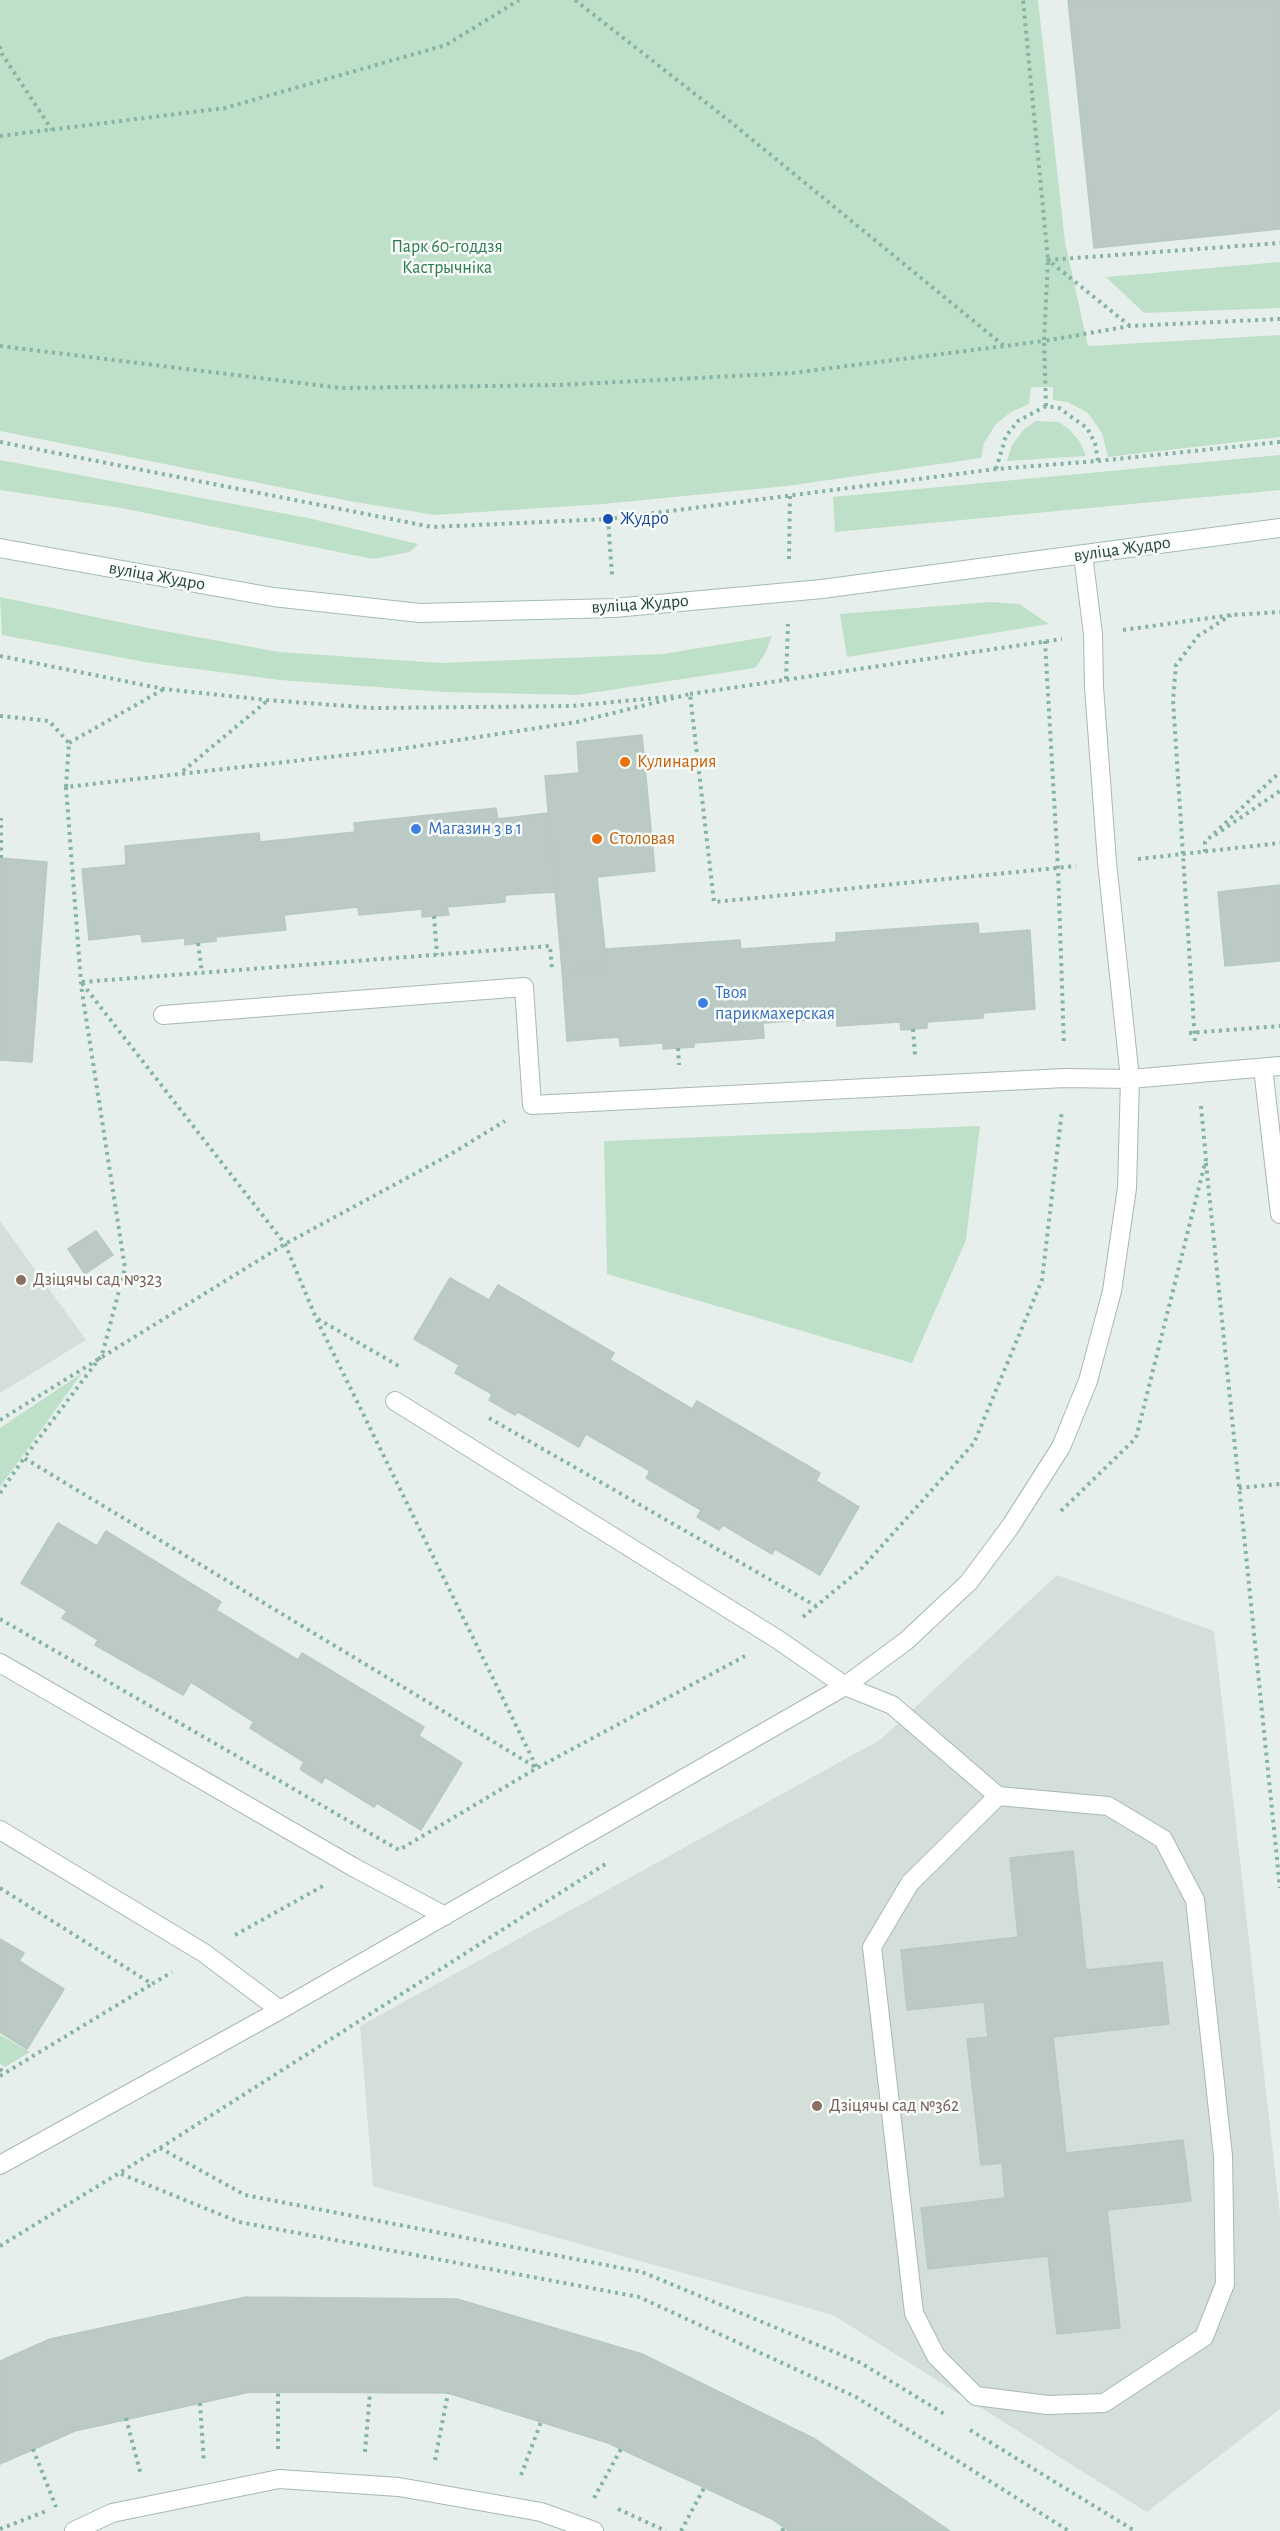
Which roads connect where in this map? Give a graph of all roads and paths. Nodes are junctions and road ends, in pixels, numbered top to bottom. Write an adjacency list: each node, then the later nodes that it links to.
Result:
1 (519, 0): 5 (path)
2 (575, 0): 13 (path)
3 (1023, 0): 8 (path)
4 (0, 46): 5 (path)
5 (52, 130): 6 (path)
6 (0, 136)
7 (1280, 243): 8 (path)
8 (1048, 260): 10 (path); 11 (path)
9 (1280, 319): 10 (path)
10 (1130, 326): 11 (path)
11 (1044, 341): 13 (path); 14 (path)
12 (0, 346): 13 (path)
13 (1005, 347)
14 (1046, 406): 17 (path); 18 (path)
15 (0, 442): 19 (path)
16 (1280, 442): 17 (path)
17 (1098, 461): 18 (path)
18 (996, 469): 19 (path)
19 (608, 519): 23 (path)
20 (1280, 528): 22 (main road, вуліца Жудро)
21 (0, 548): 23 (main road, вуліца Жудро)
22 (1083, 555): 23 (main road, вуліца Жудро); 26 (main road)
23 (614, 608)
24 (1280, 612): 25 (path)
25 (1232, 615): 26 (path); 42 (path)
26 (1093, 634): 27 (path); 44 (main road)
27 (1045, 641): 30 (path); 45 (path)
28 (0, 656): 29 (path)
29 (164, 689): 31 (path); 33 (path)
30 (690, 694): 31 (path); 34 (path); 45 (path)
31 (267, 700): 34 (path)
32 (0, 716): 33 (path)
33 (69, 743): 36 (path)
34 (183, 772): 36 (path)
35 (1280, 772): 39 (path)
36 (66, 787): 51 (path)
37 (1280, 790): 39 (path)
38 (1, 818): 43 (path)
39 (1205, 842): 41 (path)
40 (1280, 843): 41 (path)
41 (1205, 852): 42 (path)
42 (1182, 855): 44 (path); 56 (path)
43 (1, 858)
44 (1107, 862): 45 (path); 61 (main road)
45 (1058, 868): 60 (path)
46 (434, 916): 48 (path)
47 (198, 943): 49 (path)
48 (437, 955): 49 (path); 50 (path)
49 (202, 973): 51 (path)
50 (553, 981)
51 (81, 982): 65 (path); 67 (path)
52 (163, 1015): 62 (main road)
53 (1280, 1026): 56 (path)
54 (913, 1029): 57 (path)
55 (1189, 1033): 56 (path)
56 (1195, 1033): 59 (path)
57 (916, 1064)
58 (1272, 1067): 59 (main road); 64 (main road)
59 (1198, 1071): 61 (main road); 63 (path)
60 (1065, 1078): 61 (main road); 62 (main road); 77 (path)
61 (1130, 1079): 81 (main road)
62 (532, 1105): 65 (path)
63 (1206, 1159): 74 (path); 76 (path)
64 (1280, 1214)
65 (285, 1244): 66 (path); 67 (path)
66 (316, 1318): 68 (path); 82 (path)
67 (102, 1355): 71 (path); 72 (path)
68 (408, 1371)
69 (395, 1401): 79 (main road)
70 (479, 1412): 77 (path)
71 (0, 1420)
72 (24, 1458): 75 (path); 82 (path)
73 (1280, 1484): 74 (path)
74 (1239, 1488): 86 (path)
75 (0, 1492)
76 (1059, 1513)
77 (816, 1606): 79 (path)
78 (0, 1619): 82 (path)
79 (777, 1640): 81 (main road); 82 (path)
80 (0, 1663): 87 (main road)
81 (845, 1686): 83 (main road); 87 (main road)
82 (537, 1768)
83 (998, 1796): 83 (main road)
84 (0, 1830): 89 (main road)
85 (610, 1862): 93 (path)
86 (1280, 1888)
87 (445, 1916): 89 (main road)
88 (152, 1984): 91 (path)
89 (280, 2010): 94 (main road)
90 (0, 2069): 91 (path)
91 (5, 2073): 92 (path)
92 (0, 2076)
93 (160, 2148): 95 (path); 102 (path)
94 (0, 2165)
95 (122, 2174): 96 (path); 119 (path)
96 (0, 2246)
97 (278, 2392): 107 (path)
98 (369, 2393): 108 (path)
99 (448, 2393): 110 (path)
100 (200, 2403): 109 (path)
101 (126, 2418): 111 (path)
102 (952, 2419)
103 (541, 2422): 112 (path)
104 (962, 2425): 120 (path)
105 (33, 2449): 115 (path)
106 (621, 2450): 114 (path)
107 (278, 2454)
108 (364, 2456)
109 (204, 2464)
110 (434, 2466)
111 (142, 2477)
112 (520, 2480)
113 (704, 2488): 118 (path)
114 (594, 2498)
115 (56, 2507)
116 (74, 2531): 117 (main road)
117 (594, 2531)
118 (681, 2531)
119 (1069, 2531)
120 (1135, 2531)

